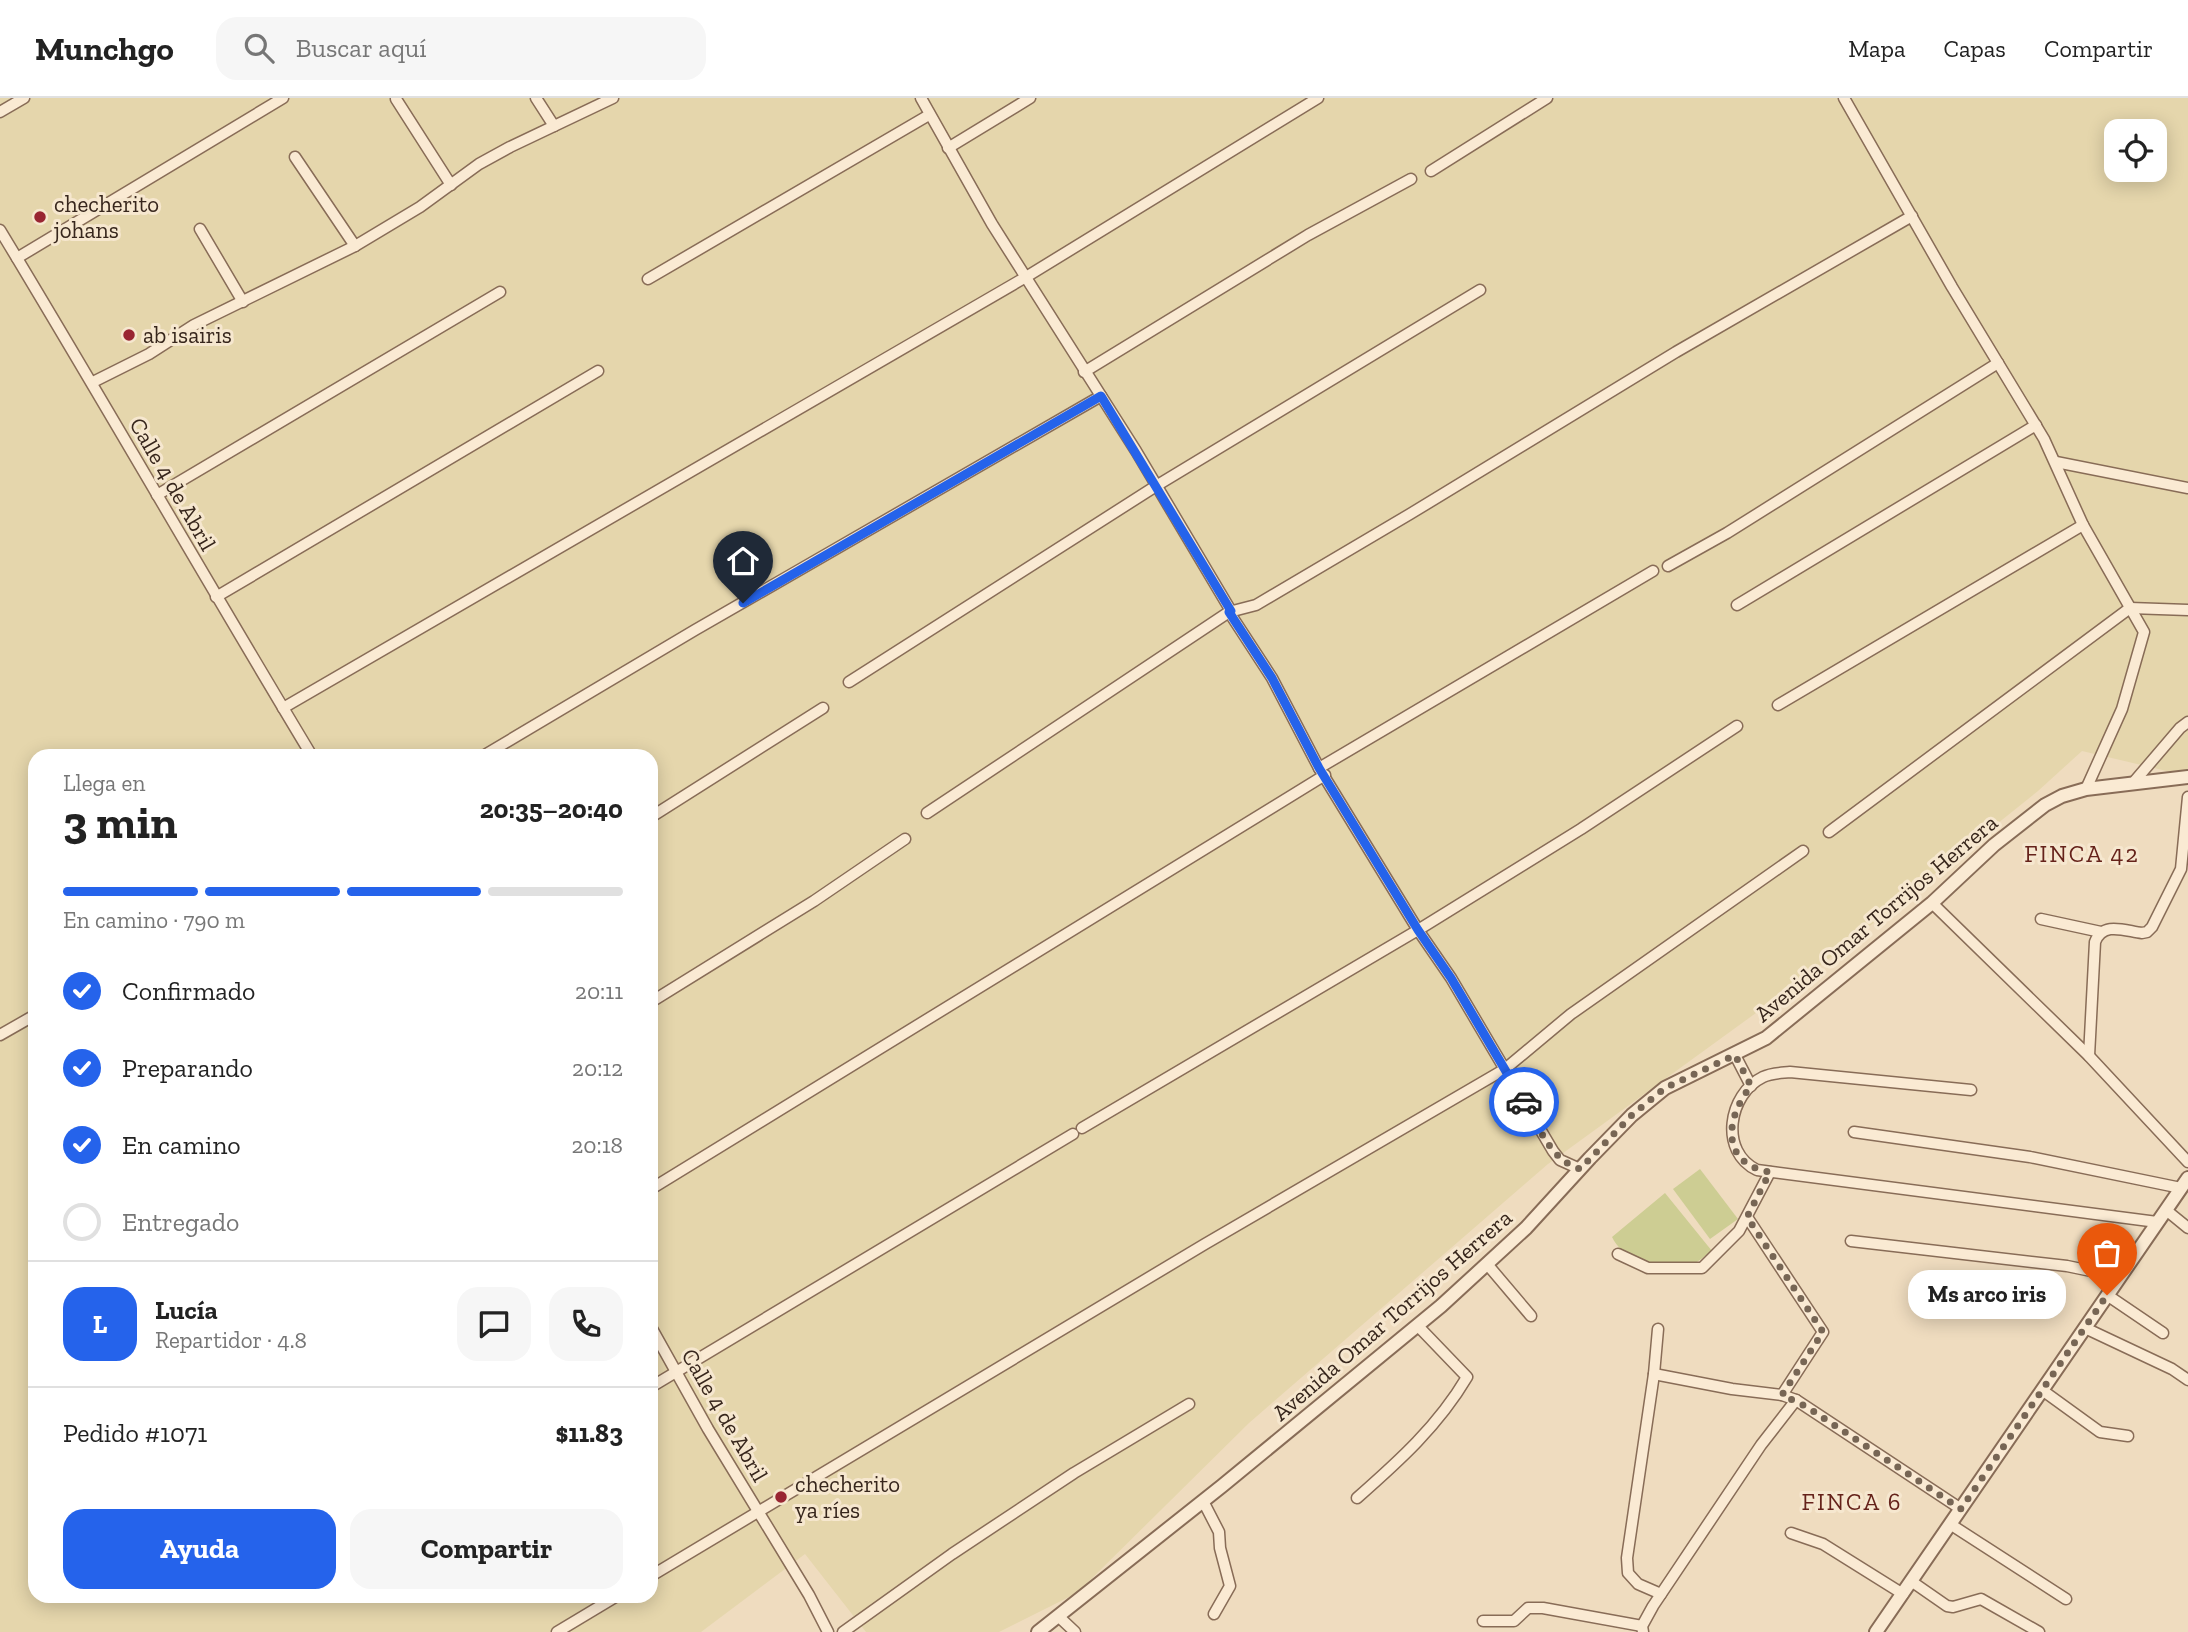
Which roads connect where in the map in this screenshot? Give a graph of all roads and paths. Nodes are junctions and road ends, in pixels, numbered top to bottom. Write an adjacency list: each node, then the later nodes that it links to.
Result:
1 (24, 98): 11 (street)
2 (283, 98): 23 (street)
3 (536, 98): 13 (street)
4 (613, 98): 13 (street)
5 (921, 98): 12 (street)
6 (1030, 98): 14 (street)
7 (1318, 98): 24 (street)
8 (1547, 98): 16 (street)
9 (1844, 98): 19 (street)
10 (396, 99): 18 (street)
11 (0, 112)
12 (929, 115): 14 (street); 25 (street)
13 (554, 126): 18 (street)
14 (948, 148): 24 (street)
15 (295, 157): 22 (street)
16 (1431, 171)
17 (1412, 179): 31 (street)
18 (451, 185): 22 (street)
19 (1912, 216): 29 (street); 46 (street)
20 (200, 229): 28 (street)
21 (0, 230): 23 (street, Calle 4 de Abril)
22 (355, 246): 28 (street)
23 (17, 258): 32 (street, Calle 4 de Abril)
24 (1026, 277): 31 (street); 49 (street)
25 (648, 279)
26 (1480, 290): 36 (street)
27 (500, 292): 38 (street)
28 (243, 302): 32 (street)
29 (1998, 363): 34 (street); 40 (street)
30 (598, 371): 42 (street)
31 (1084, 372): 33 (street)
32 (93, 382): 38 (street, Calle 4 de Abril)
33 (1101, 396): 36 (street); 54 (street)
34 (2036, 425): 35 (street); 43 (street)
35 (2056, 462): 37 (street); 39 (street)
36 (1156, 486): 46 (street); 47 (street)
37 (2188, 488)
38 (157, 495): 42 (street, Calle 4 de Abril)
39 (2083, 525): 44 (street); 48 (street)
40 (1668, 566)
41 (1653, 571): 55 (street)
42 (216, 597): 49 (street, Calle 4 de Abril)
43 (1737, 605)
44 (2130, 608): 45 (street); 58 (street); 62 (street)
45 (2188, 610)
46 (1229, 612): 55 (street); 61 (street)
47 (849, 681)
48 (1778, 705)
49 (283, 708): 53 (street, Calle 4 de Abril)
50 (822, 708): 60 (street)
51 (2188, 722): 57 (street)
52 (1737, 726): 67 (street)
53 (308, 749)
54 (494, 749)
55 (1322, 772): 67 (street); 84 (street)
56 (2188, 777): 57 (street, Avenida Omar Torrijos Herrera)
57 (2133, 783): 58 (street, Avenida Omar Torrijos Herrera)
58 (2086, 789): 65 (street, Avenida Omar Torrijos Herrera)
59 (2188, 797): 68 (street)
60 (658, 813)
61 (927, 813)
62 (1829, 832)
63 (905, 839): 69 (street)
64 (1803, 851): 74 (street)
65 (1932, 904): 72 (street, Avenida Omar Torrijos Herrera); 73 (street)
66 (2041, 919): 68 (street)
67 (1418, 930): 74 (street); 77 (street)
68 (2101, 932): 73 (street)
69 (658, 998)
70 (28, 1019): 71 (street)
71 (0, 1035)
72 (1735, 1055): 75 (street); 81 (street, Avenida Omar Torrijos Herrera)
73 (2089, 1056): 80 (street)
74 (1505, 1069): 81 (street); 112 (street)
75 (1751, 1086): 76 (street); 82 (street)
76 (1971, 1090)
77 (1082, 1128)
78 (1854, 1132): 83 (street)
79 (1073, 1135): 100 (street)
80 (2188, 1162)
81 (1580, 1169): 91 (street, Avenida Omar Torrijos Herrera)
82 (1770, 1172): 86 (street); 87 (street)
83 (2185, 1183): 85 (street)
84 (658, 1185)
85 (2166, 1210): 87 (street); 88 (street)
86 (1747, 1217): 90 (street); 105 (street)
87 (2157, 1222): 92 (street)
88 (2188, 1228)
89 (1851, 1241): 92 (street)
90 (1618, 1254)
91 (1488, 1264): 94 (street); 95 (street, Avenida Omar Torrijos Herrera)
92 (2120, 1277): 93 (street)
93 (2107, 1295): 96 (street); 98 (street)
94 (1531, 1316)
95 (1417, 1325): 109 (street); 110 (street, Avenida Omar Torrijos Herrera)
96 (2085, 1328): 102 (street); 104 (street)
97 (1658, 1329): 101 (street)
98 (2163, 1333)
99 (658, 1339): 100 (street, Calle 4 de Abril)
100 (677, 1372): 103 (street); 112 (street, Calle 4 de Abril)
101 (1654, 1374): 105 (street); 117 (street)
102 (2188, 1380)
103 (658, 1383)
104 (2042, 1390): 108 (street); 111 (street)
105 (1782, 1395): 106 (street)
106 (1796, 1400): 111 (street); 117 (street)
107 (1189, 1404): 127 (street)
108 (2128, 1436)
109 (1357, 1498)
110 (1203, 1501): 121 (street); 122 (street, Avenida Omar Torrijos Herrera)
111 (1961, 1509): 113 (street)
112 (759, 1511): 115 (street); 126 (street, Calle 4 de Abril)
113 (1950, 1524): 116 (street); 119 (street)
114 (1791, 1533): 118 (street)
115 (658, 1572)
116 (1911, 1581): 118 (street); 131 (street)
117 (1661, 1594): 124 (street)
118 (1903, 1594): 130 (street)
119 (2066, 1599)
120 (606, 1603): 125 (street)
121 (1214, 1614)
122 (1058, 1616): 128 (street, Avenida Omar Torrijos Herrera); 129 (street)
123 (1483, 1621): 124 (street)
124 (1643, 1629)
125 (558, 1632)
126 (828, 1632)
127 (843, 1632)
128 (1038, 1632)
129 (1075, 1632)
130 (1876, 1632)
131 (2039, 1632)

